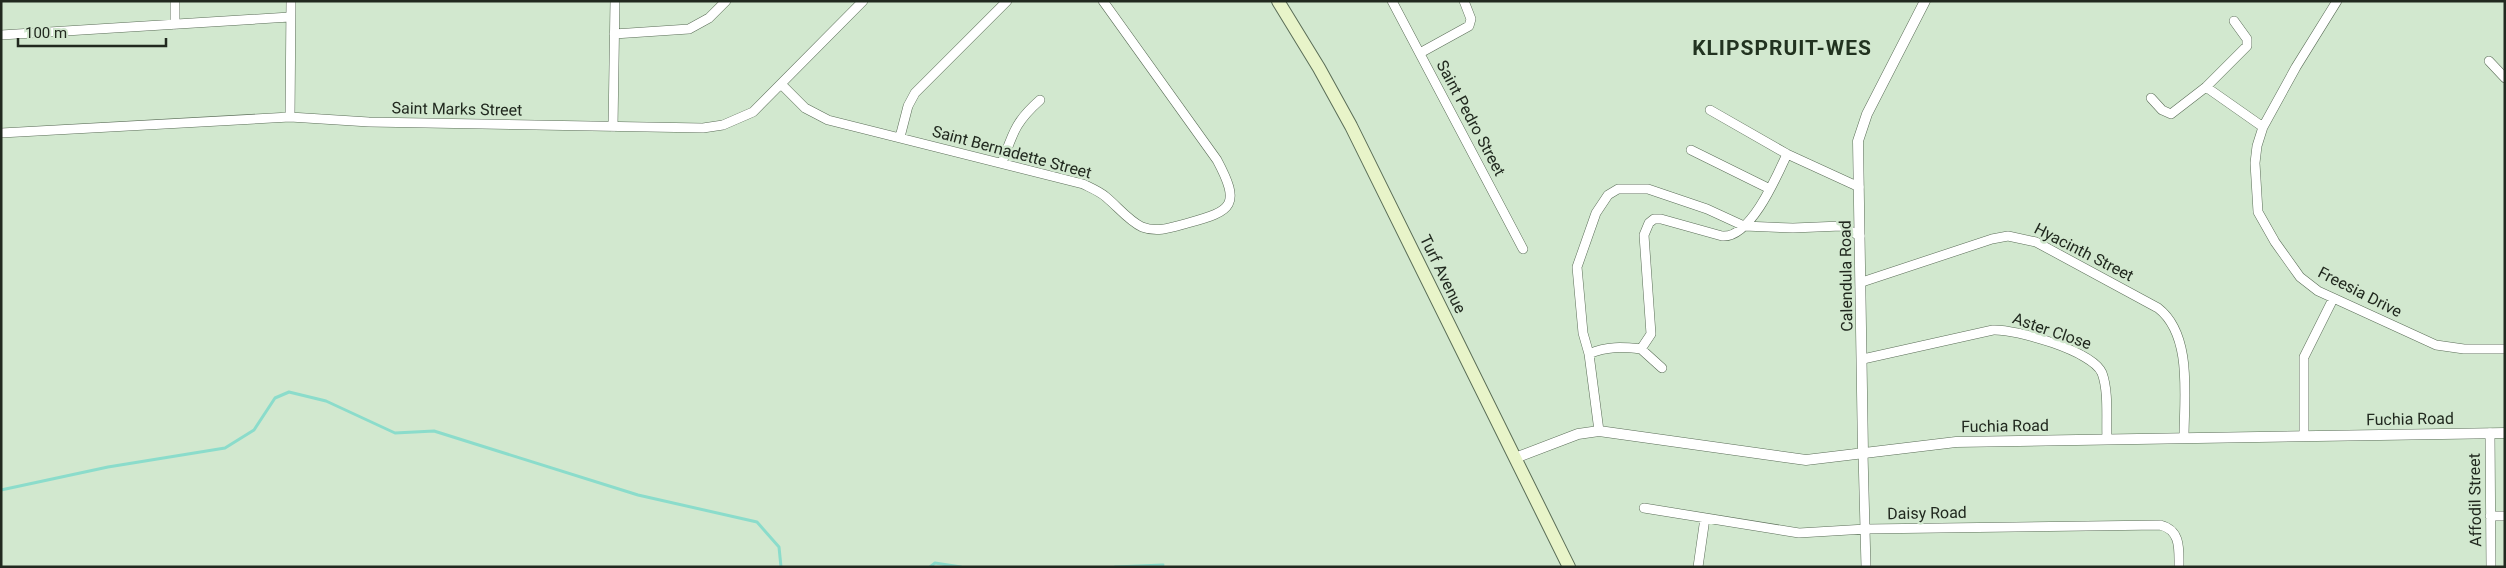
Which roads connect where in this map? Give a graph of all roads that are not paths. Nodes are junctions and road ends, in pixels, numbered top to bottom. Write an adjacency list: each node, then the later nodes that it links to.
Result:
1 (175, 1): 15 (street)
2 (291, 1): 13 (street)
3 (615, 1): 16 (street)
4 (726, 1): 16 (street)
5 (863, 1): 21 (street, Saint Marks Street)
6 (1007, 1): 30 (street)
7 (1103, 1): 33 (street, Saint Bernadette Street)
8 (1278, 1): 53 (main road, Turf Avenue)
9 (1392, 1): 18 (street, Saint Pedro Street)
10 (1464, 1): 18 (street)
11 (1926, 1): 34 (street, Calendula Road)
12 (2337, 1): 28 (street, Freesia Drive)
13 (290, 18): 15 (street); 26 (street)
14 (2234, 21): 22 (street)
15 (175, 25): 17 (street)
16 (614, 34): 27 (street)
17 (1, 35)
18 (1420, 53): 38 (street, Saint Pedro Street)
19 (2489, 61): 20 (street)
20 (2505, 78)
21 (782, 85): 27 (street, Saint Marks Street); 30 (street, Saint Bernadette Street)
22 (2206, 87): 23 (street); 28 (street)
23 (2151, 98)
24 (1040, 100): 33 (street)
25 (1710, 110): 32 (street)
26 (290, 117): 27 (street, Saint Marks Street); 29 (street, Saint Marks Street)
27 (613, 127)
28 (2264, 127): 40 (street, Freesia Drive)
29 (1, 133)
30 (900, 137): 33 (street, Saint Bernadette Street)
31 (1691, 150): 35 (street)
32 (1787, 154): 34 (street); 35 (street)
33 (1002, 163)
34 (1859, 187): 37 (street, Calendula Road)
35 (1770, 189): 36 (street)
36 (1744, 226): 37 (street); 41 (street); 43 (street)
37 (1860, 236): 39 (street, Calendula Road)
38 (1523, 249)
39 (1862, 282): 44 (street, Calendula Road); 50 (street, Hyacinth Street)
40 (2333, 298): 42 (street, Freesia Drive); 49 (street)
41 (1641, 349): 43 (street); 45 (street)
42 (2505, 349)
43 (1589, 354): 46 (street)
44 (1863, 359): 51 (street, Aster Close); 52 (street, Calendula Road)
45 (1662, 368)
46 (1600, 431): 52 (street, Fuchia Road); 53 (street, Fuchia Road)
47 (2490, 433): 48 (street, Fuchia Road); 49 (street, Fuchia Road); 55 (street, Affodil Street)
48 (2505, 433)
49 (2304, 436): 50 (street, Fuchia Road)
50 (2184, 438): 51 (street, Fuchia Road)
51 (2107, 439): 52 (street, Fuchia Road)
52 (1863, 453): 58 (street, Calendula Road)
53 (1515, 458): 59 (main road, Turf Avenue)
54 (1644, 508): 57 (street, Daisy Road)
55 (2490, 516): 56 (street); 63 (street, Affodil Street)
56 (2505, 516)
57 (1705, 518): 58 (street, Daisy Road); 60 (street)
58 (1866, 529): 61 (street, Calendula Road); 62 (street, Daisy Road)
59 (1569, 567)
60 (1698, 567)
61 (1866, 567)
62 (2179, 567)
63 (2491, 567)

